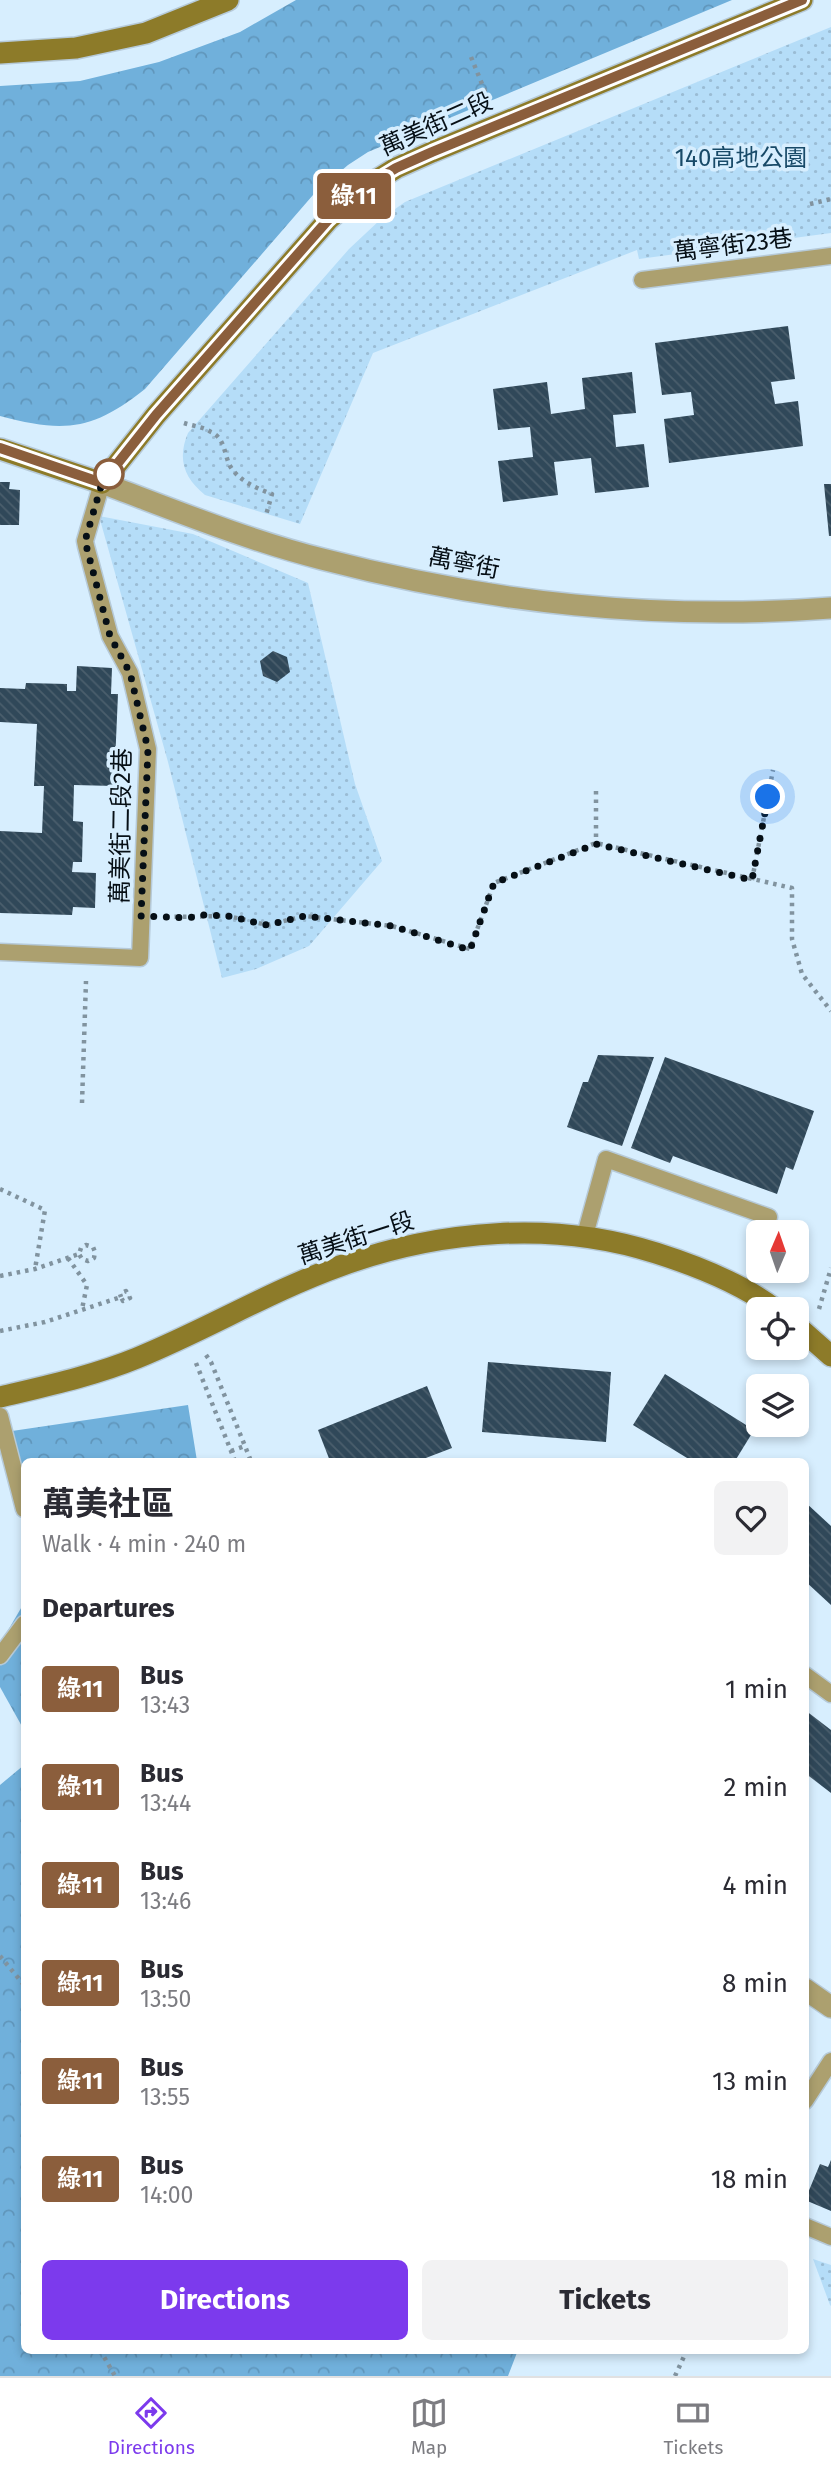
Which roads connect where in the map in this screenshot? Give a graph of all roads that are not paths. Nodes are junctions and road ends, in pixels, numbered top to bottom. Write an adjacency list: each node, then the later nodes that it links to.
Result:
1 (228, 0): 3 (street)
2 (802, 0): 7 (street, 萬美街二段)
3 (0, 53)
4 (831, 256): 5 (lane, 萬寧街23巷)
5 (642, 280)
6 (0, 449): 7 (street)
7 (102, 483): 8 (street, 萬寧街); 9 (lane, 萬美街二段2巷)
8 (831, 608)
9 (0, 952)
10 (769, 1217): 11 (lane)
11 (585, 1235): 12 (street, 萬美街一段); 15 (street, 萬美街一段)
12 (755, 1297)
13 (809, 1336): 14 (street)
14 (831, 1356)
15 (0, 1397)
16 (0, 1416): 17 (lane)
17 (21, 1497)
18 (21, 1629): 19 (lane)
19 (0, 1656)
20 (809, 1678): 21 (lane)
21 (831, 1694)
22 (809, 1992): 23 (street)
23 (831, 2007)
24 (831, 2061): 25 (lane)
25 (809, 2095)
26 (809, 2228): 27 (lane)
27 (831, 2237)

